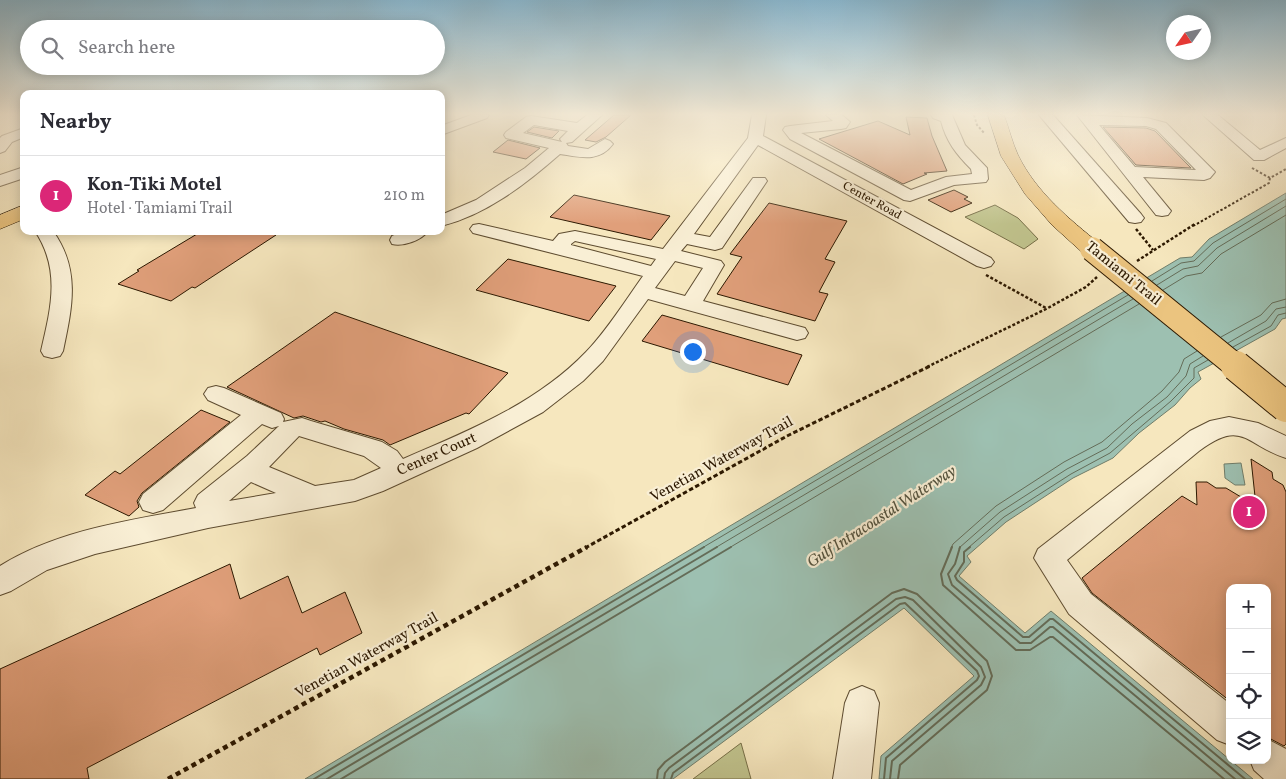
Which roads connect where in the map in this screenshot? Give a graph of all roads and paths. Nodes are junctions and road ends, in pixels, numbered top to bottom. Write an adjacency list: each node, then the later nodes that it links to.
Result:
1 (555, 151): 24 (street)
2 (577, 151): 3 (street)
3 (595, 151)
4 (745, 151): 31 (street, Center Court)
5 (782, 151): 32 (street, Center Road)
6 (824, 151): 7 (street)
7 (961, 151)
8 (1006, 151): 29 (main road, Tamiami Trail)
9 (1026, 151): 29 (main road, Tamiami Trail)
10 (1078, 151): 23 (street)
11 (1114, 151): 16 (street)
12 (1187, 151): 16 (street)
13 (1252, 151): 14 (street)
14 (1269, 151)
15 (1286, 169): 30 (path)
16 (1131, 172): 21 (street)
17 (20, 174): 18 (street)
18 (0, 181)
19 (759, 181): 31 (street)
20 (20, 200): 22 (main road)
21 (1162, 211)
22 (12, 215)
23 (1135, 218): 30 (path)
24 (445, 219)
25 (479, 229): 31 (street)
26 (48, 235): 38 (lane)
27 (410, 235): 28 (street)
28 (399, 240)
29 (1102, 247): 39 (main road, Tamiami Trail); 41 (main road, Tamiami Trail, bridge)
30 (1153, 250): 33 (path)
31 (663, 262): 35 (street); 35 (street); 46 (street, Center Court)
32 (984, 262): 36 (path)
33 (1135, 262)
34 (1103, 276): 36 (path, Venetian Waterway Trail)
35 (691, 304): 37 (street)
36 (1046, 309): 55 (path, Venetian Waterway Trail)
37 (797, 333)
38 (52, 351)
39 (1286, 383)
40 (216, 394): 42 (street)
41 (1286, 407)
42 (259, 413): 43 (street); 48 (street)
43 (292, 428): 45 (street); 46 (street)
44 (1286, 448): 52 (street)
45 (256, 463): 47 (street); 49 (street)
46 (399, 472): 47 (street, Center Court)
47 (313, 497): 50 (street, Center Court)
48 (153, 502)
49 (208, 503)
50 (5, 573)
51 (862, 703): 56 (street)
52 (1226, 724)
53 (1271, 760): 54 (street)
54 (1286, 773)
55 (168, 779)
56 (852, 779)

